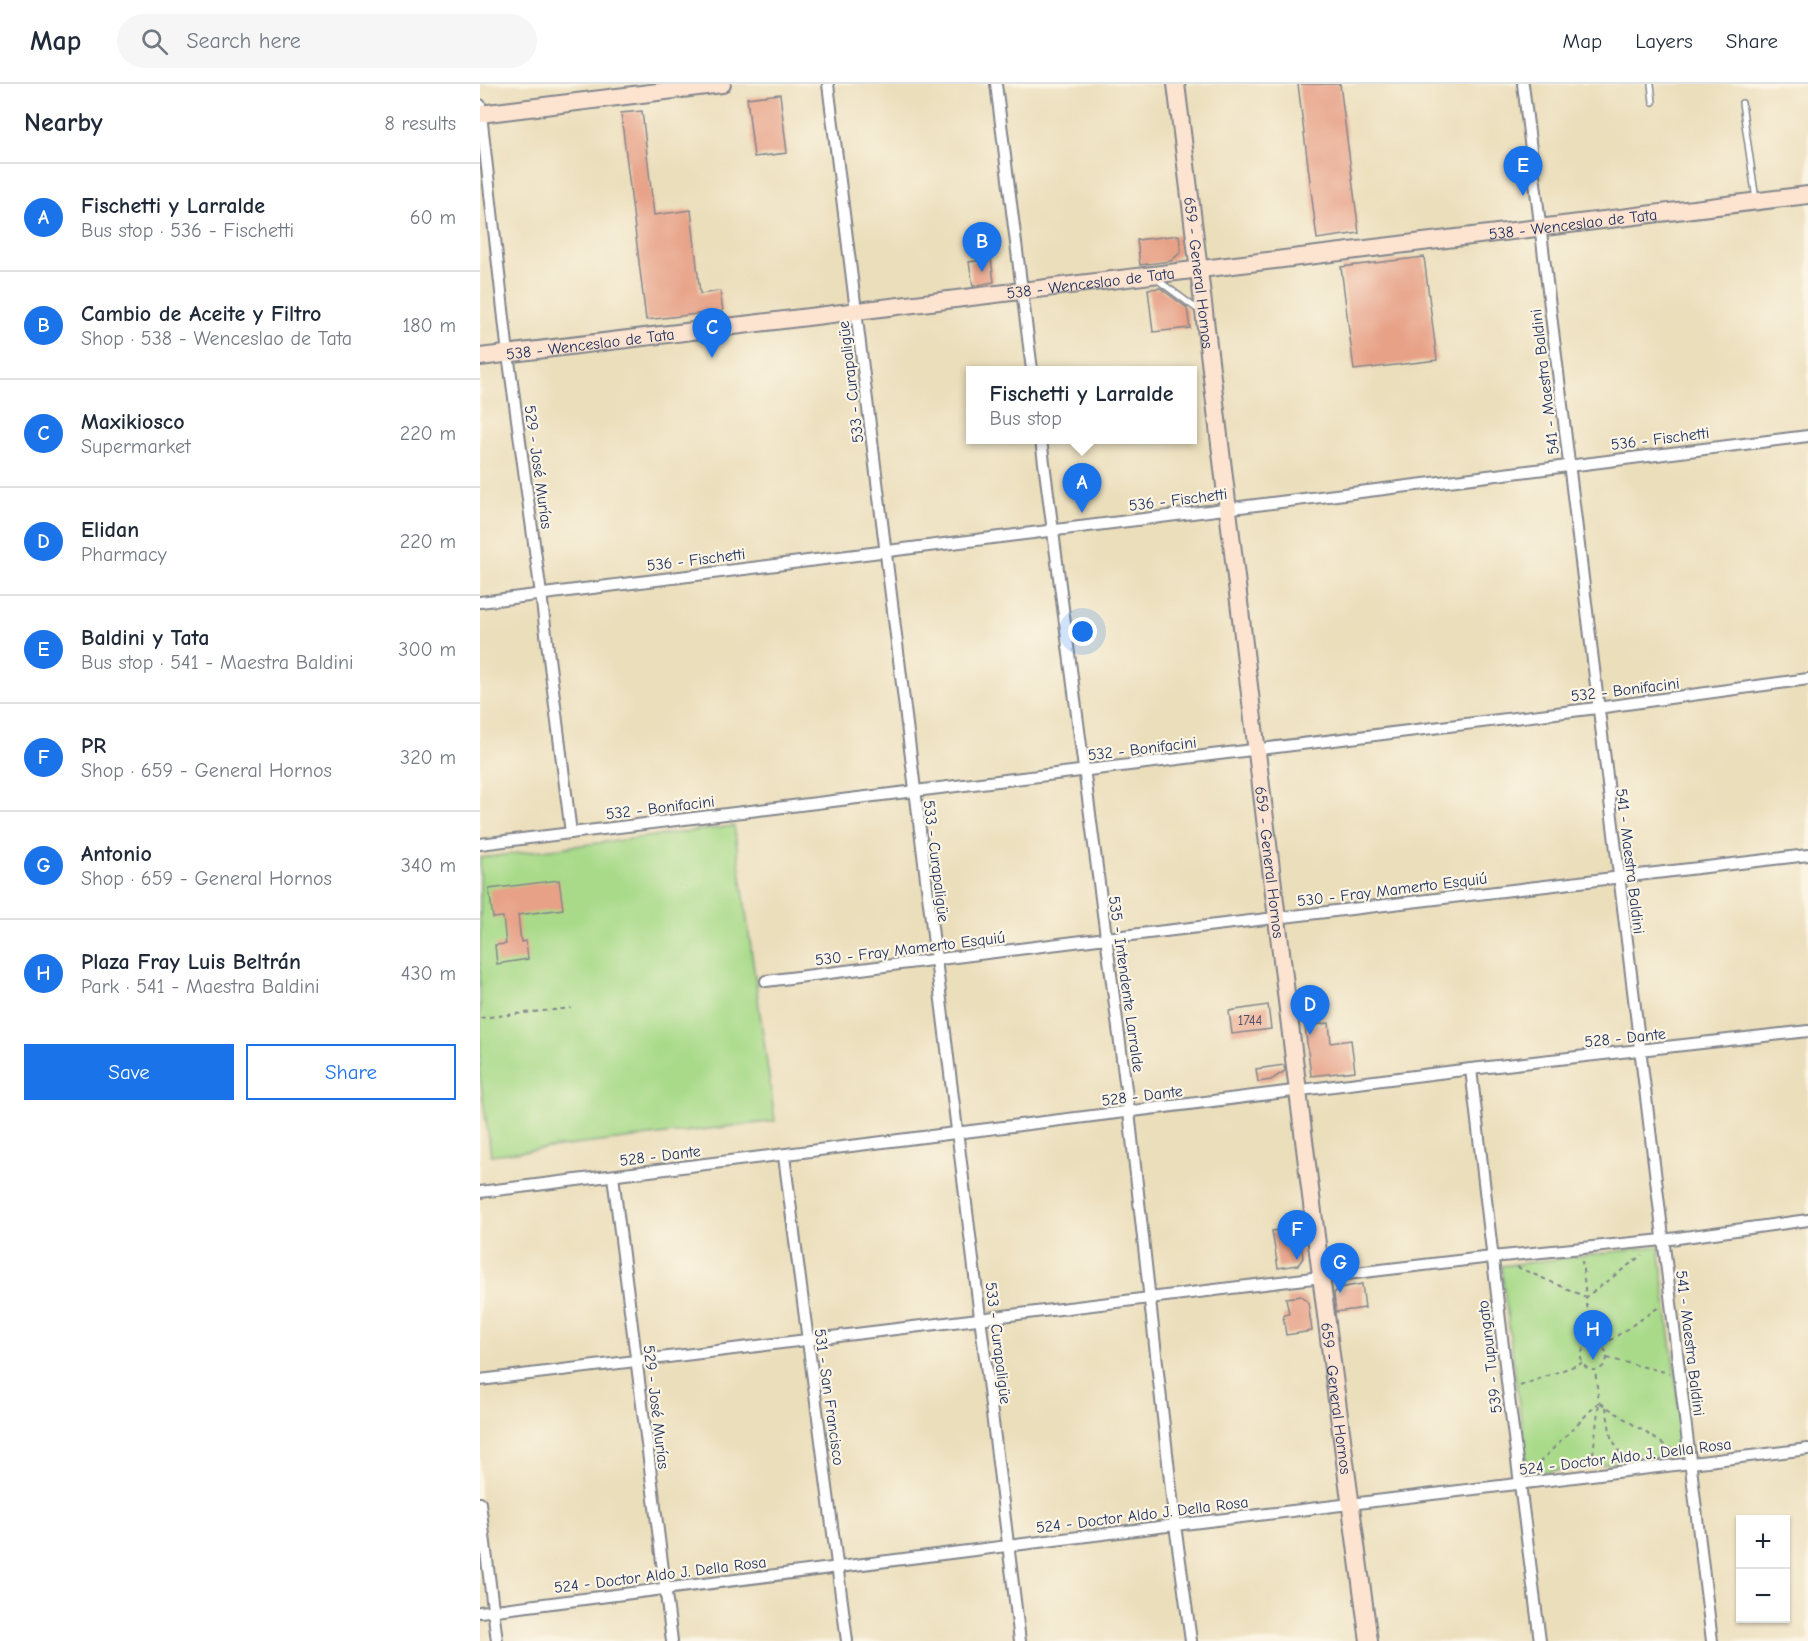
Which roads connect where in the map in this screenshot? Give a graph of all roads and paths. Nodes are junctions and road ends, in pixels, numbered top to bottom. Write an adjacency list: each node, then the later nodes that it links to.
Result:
1 (722, 84): 9 (street)
2 (828, 84): 16 (street, 533 - Curapaligüe)
3 (996, 84): 15 (street)
4 (1176, 84): 13 (street, 659 - General Hornos)
5 (1523, 84): 12 (street, 541 - Maestra Baldini)
6 (1651, 84): 7 (lane)
7 (1653, 102)
8 (1742, 103): 11 (lane)
9 (480, 111): 18 (street, 529 - José Murías)
10 (1808, 195): 11 (street, 538 - Wenceslao de Tata)
11 (1756, 201): 12 (street, 538 - Wenceslao de Tata)
12 (1541, 227): 13 (street, 538 - Wenceslao de Tata); 23 (street, 541 - Maestra Baldini)
13 (1199, 269): 14 (street, 538 - Wenceslao de Tata); 17 (street, 659 - General Hornos)
14 (1151, 275): 15 (street, 538 - Wenceslao de Tata); 17 (lane)
15 (1022, 291): 16 (street, 538 - Wenceslao de Tata); 20 (street)
16 (856, 311): 18 (street, 538 - Wenceslao de Tata); 26 (street, 533 - Curapaligüe)
17 (1205, 315): 24 (street, 659 - General Hornos)
18 (508, 354): 19 (street, 538 - Wenceslao de Tata); 27 (street, 529 - José Murías)
19 (480, 357)
20 (1031, 366)
21 (1808, 436): 23 (street, 536 - Fischetti)
22 (1041, 444): 25 (street, 535 - Intendente Larralde)
23 (1569, 464): 24 (street, 536 - Fischetti); 30 (street, 541 - Maestra Baldini)
24 (1229, 509): 25 (street, 536 - Fischetti); 31 (street, 659 - General Hornos)
25 (1052, 529): 26 (street, 536 - Fischetti); 32 (street, 535 - Intendente Larralde)
26 (885, 550): 27 (street, 536 - Fischetti); 33 (street, 533 - Curapaligüe)
27 (541, 594): 28 (street, 536 - Fischetti); 34 (street, 529 - José Murías)
28 (480, 602)
29 (1808, 679): 30 (street, 532 - Bonifacini)
30 (1597, 708): 31 (street, 532 - Bonifacini); 37 (street, 541 - Maestra Baldini)
31 (1256, 748): 32 (street, 532 - Bonifacini); 38 (street, 659 - General Hornos)
32 (1084, 770): 33 (street, 532 - Bonifacini); 39 (street, 535 - Intendente Larralde)
33 (914, 792): 34 (street, 532 - Bonifacini); 40 (street, 533 - Curapaligüe)
34 (571, 833): 35 (street, 532 - Bonifacini)
35 (480, 844)
36 (1808, 855): 37 (street, 530 - Fray Mamerto Esquiú)
37 (1618, 878): 38 (street, 530 - Fray Mamerto Esquiú); 45 (street, 541 - Maestra Baldini)
38 (1276, 918): 39 (street, 530 - Fray Mamerto Esquiú); 47 (street, 659 - General Hornos)
39 (1106, 938): 40 (street, 530 - Fray Mamerto Esquiú); 48 (street, 535 - Intendente Larralde)
40 (935, 961): 41 (street, 530 - Fray Mamerto Esquiú); 49 (street, 533 - Curapaligüe)
41 (766, 981)
42 (571, 1008): 43 (path)
43 (480, 1017)
44 (1808, 1031): 45 (street, 528 - Dante)
45 (1640, 1050): 46 (street, 528 - Dante); 54 (street, 541 - Maestra Baldini)
46 (1471, 1069): 47 (street, 528 - Dante); 56 (street, 539 - Tupungato)
47 (1298, 1091): 48 (street, 528 - Dante); 57 (street, 659 - General Hornos)
48 (1129, 1112): 49 (street, 528 - Dante); 59 (street, 535 - Intendente Larralde)
49 (957, 1132): 50 (street, 528 - Dante); 61 (street, 533 - Curapaligüe)
50 (784, 1156): 51 (street, 528 - Dante); 64 (street, 531 - San Francisco)
51 (613, 1176): 52 (street, 528 - Dante); 68 (street, 529 - José Murías)
52 (480, 1192)
53 (1808, 1220): 54 (street)
54 (1663, 1240): 55 (street); 58 (path); 60 (street, 541 - Maestra Baldini)
55 (1581, 1248): 56 (street); 58 (path)
56 (1492, 1257): 57 (street); 58 (path); 73 (street, 539 - Tupungato)
57 (1322, 1277): 59 (street); 82 (street, 659 - General Hornos)
58 (1586, 1297): 65 (path)
59 (1150, 1299): 61 (street); 83 (street, 535 - Intendente Larralde)
60 (1670, 1299): 63 (path); 71 (street, 541 - Maestra Baldini)
61 (980, 1318): 64 (street); 84 (street, 533 - Curapaligüe)
62 (1636, 1318): 63 (path)
63 (1639, 1321): 66 (path)
64 (807, 1340): 68 (street); 85 (street, 531 - San Francisco)
65 (1592, 1344): 66 (path); 69 (path)
66 (1602, 1347): 67 (path)
67 (1607, 1358): 70 (path); 71 (path)
68 (637, 1361): 72 (street); 86 (street, 529 - José Murías)
69 (1582, 1363): 70 (path); 73 (path)
70 (1595, 1370): 74 (path)
71 (1679, 1376): 77 (street, 541 - Maestra Baldini)
72 (480, 1380)
73 (1508, 1390): 80 (street, 539 - Tupungato)
74 (1599, 1402): 75 (path); 79 (path); 80 (path)
75 (1605, 1406): 77 (path); 78 (path)
76 (1808, 1449): 77 (street, 524 - Doctor Aldo J. Della Rosa)
77 (1692, 1463): 78 (street, 524 - Doctor Aldo J. Della Rosa); 96 (street, 541 - Maestra Baldini)
78 (1630, 1471): 79 (street, 524 - Doctor Aldo J. Della Rosa)
79 (1591, 1476): 80 (street, 524 - Doctor Aldo J. Della Rosa)
80 (1519, 1483): 82 (street, 524 - Doctor Aldo J. Della Rosa); 95 (street, 539 - Tupungato)
81 (480, 1503): 87 (street)
82 (1350, 1504): 83 (street, 524 - Doctor Aldo J. Della Rosa); 94 (street, 659 - General Hornos)
83 (1175, 1525): 84 (street, 524 - Doctor Aldo J. Della Rosa); 93 (street, 535 - Intendente Larralde)
84 (1009, 1546): 85 (street, 524 - Doctor Aldo J. Della Rosa); 92 (street, 533 - Curapaligüe)
85 (838, 1566): 86 (street, 524 - Doctor Aldo J. Della Rosa); 91 (street, 531 - San Francisco)
86 (665, 1589): 87 (street, 524 - Doctor Aldo J. Della Rosa); 90 (street, 529 - José Murías)
87 (493, 1610): 88 (street, 524 - Doctor Aldo J. Della Rosa); 89 (street)
88 (480, 1611)
89 (497, 1641)
90 (672, 1641)
91 (847, 1641)
92 (1020, 1641)
93 (1191, 1641)
94 (1369, 1641)
95 (1540, 1641)
96 (1712, 1641)

